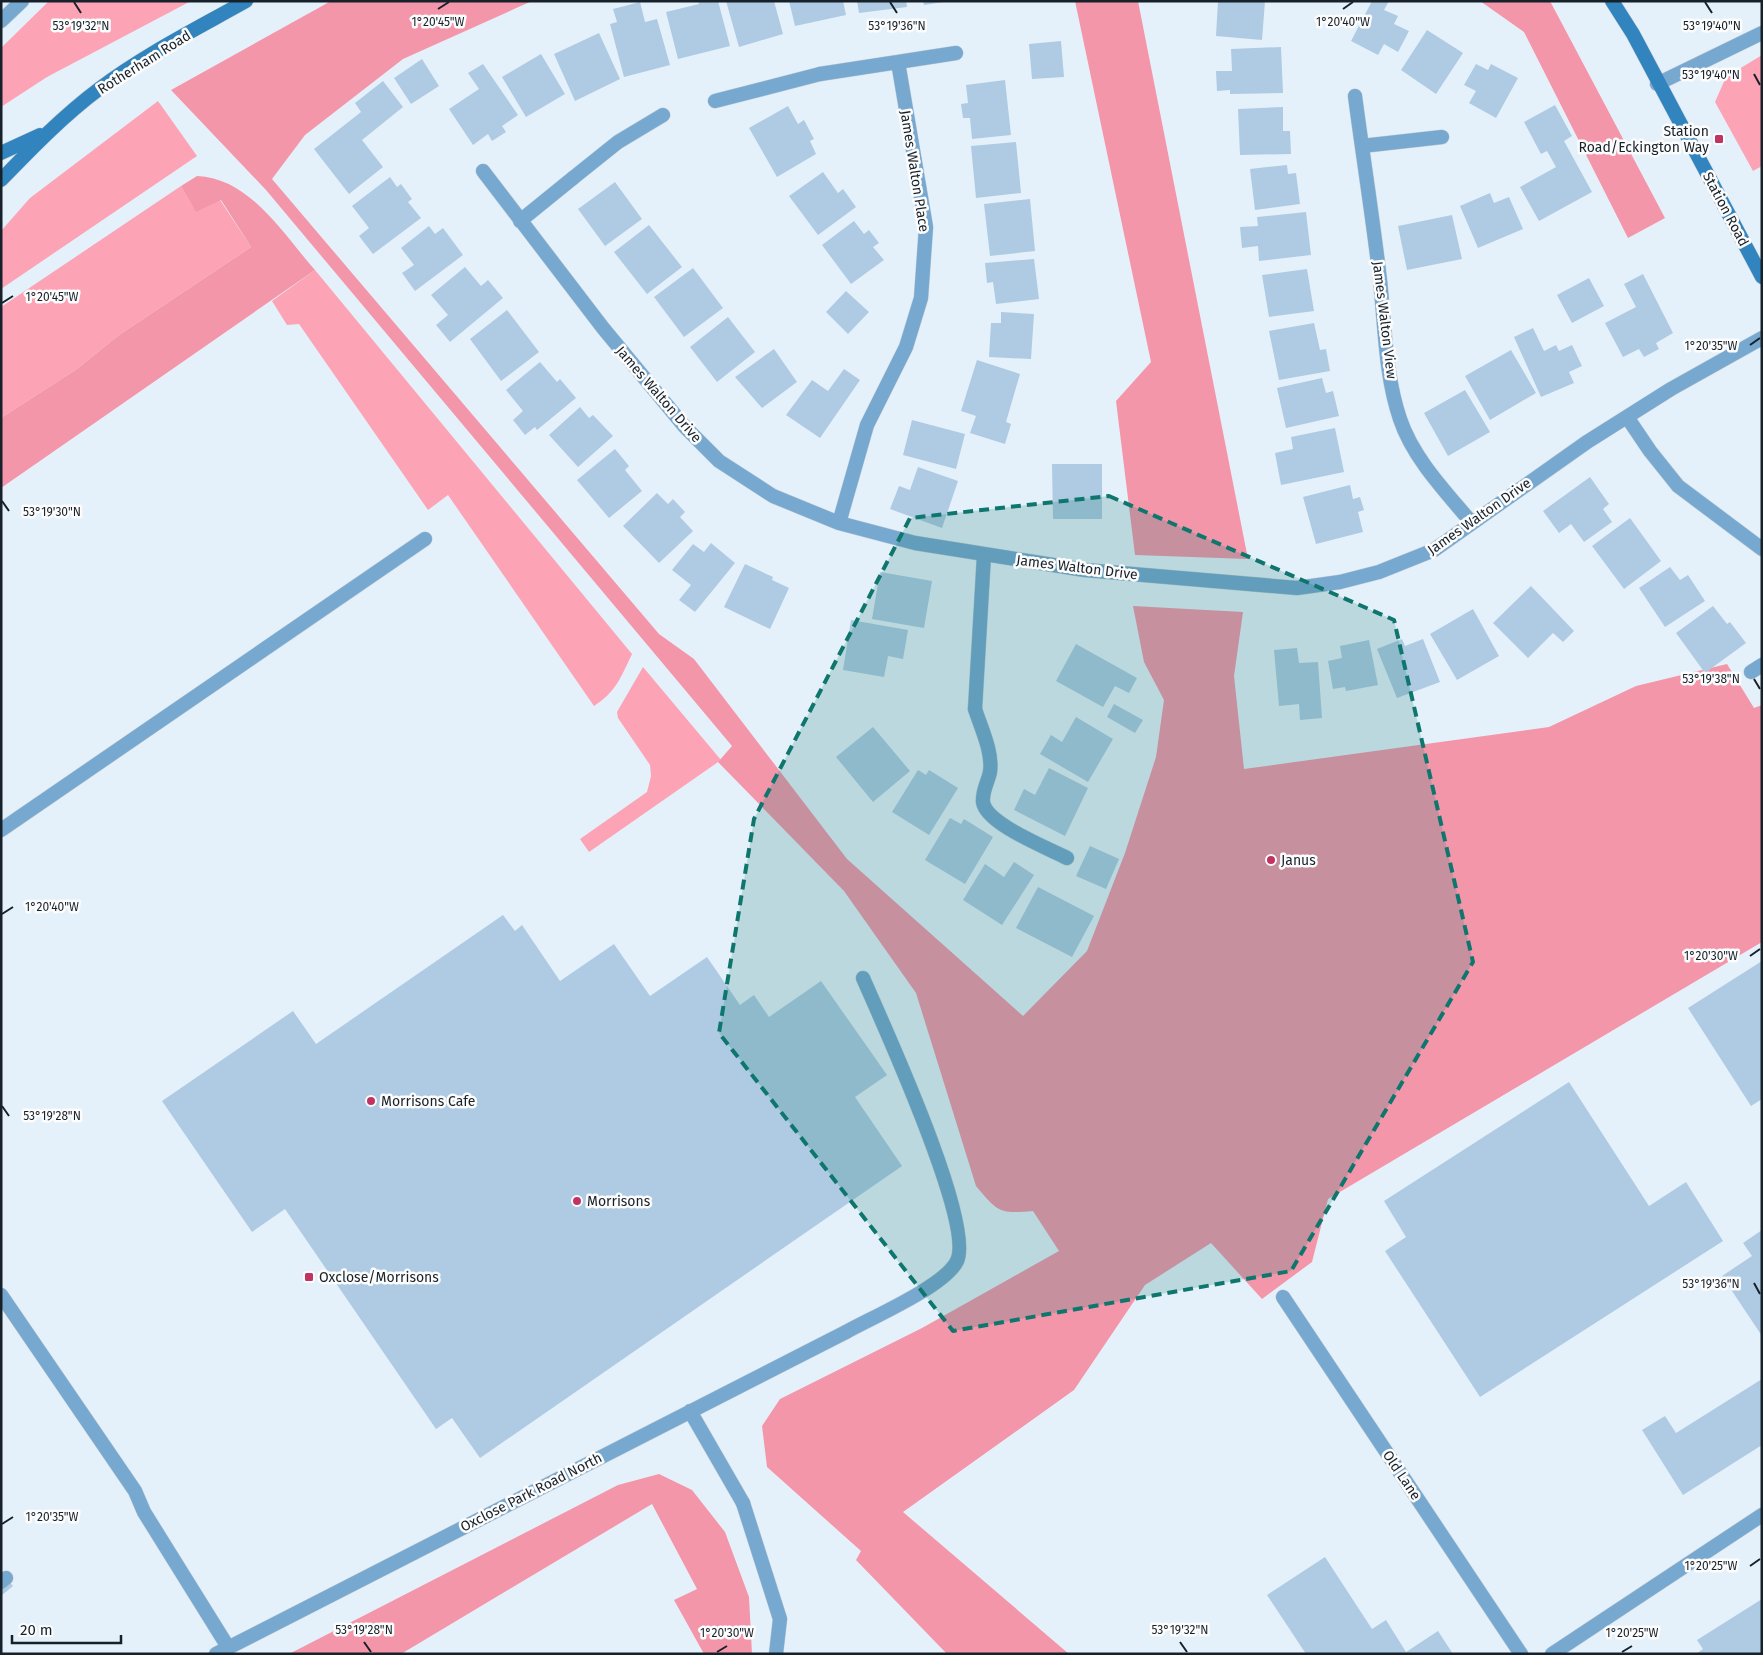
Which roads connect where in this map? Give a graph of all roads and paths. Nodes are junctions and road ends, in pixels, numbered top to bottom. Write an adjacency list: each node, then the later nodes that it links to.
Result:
1 (22, 1): 5 (street)
2 (246, 1): 14 (main road, Rotherham Road)
3 (1612, 1): 7 (main road, Station Road)
4 (1624, 1): 7 (main road, Station Road)
5 (1, 21)
6 (1762, 33): 10 (street)
7 (1633, 34): 10 (main road, Station Road)
8 (956, 54): 9 (street)
9 (898, 62): 12 (street); 25 (street, James Walton Place)
10 (1657, 84): 21 (main road, Station Road)
11 (1355, 96): 16 (street, James Walton View)
12 (715, 101)
13 (662, 115): 20 (street)
14 (48, 132): 17 (main road, Rotherham Road); 19 (main road, Rotherham Road)
15 (1442, 137): 16 (street)
16 (1362, 146): 24 (street, James Walton View)
17 (1, 153)
18 (482, 171): 20 (street, James Walton Drive)
19 (1, 180)
20 (520, 221): 25 (street, James Walton Drive)
21 (1762, 277)
22 (1762, 338): 23 (street, James Walton Drive)
23 (1627, 417): 24 (street, James Walton Drive); 27 (street)
24 (1471, 522): 28 (street, James Walton Drive)
25 (839, 523): 28 (street, James Walton Drive)
26 (425, 538): 29 (street)
27 (1762, 549)
28 (984, 555): 30 (street)
29 (1, 830)
30 (1067, 858)
31 (863, 978): 34 (street, Oxclose Park Road North)
32 (1, 1295): 36 (street)
33 (1283, 1297): 38 (street, Old Lane)
34 (690, 1411): 36 (street, Oxclose Park Road North); 37 (street)
35 (1762, 1515): 39 (street)
36 (222, 1650)
37 (776, 1654)
38 (1521, 1654)
39 (1552, 1654)

